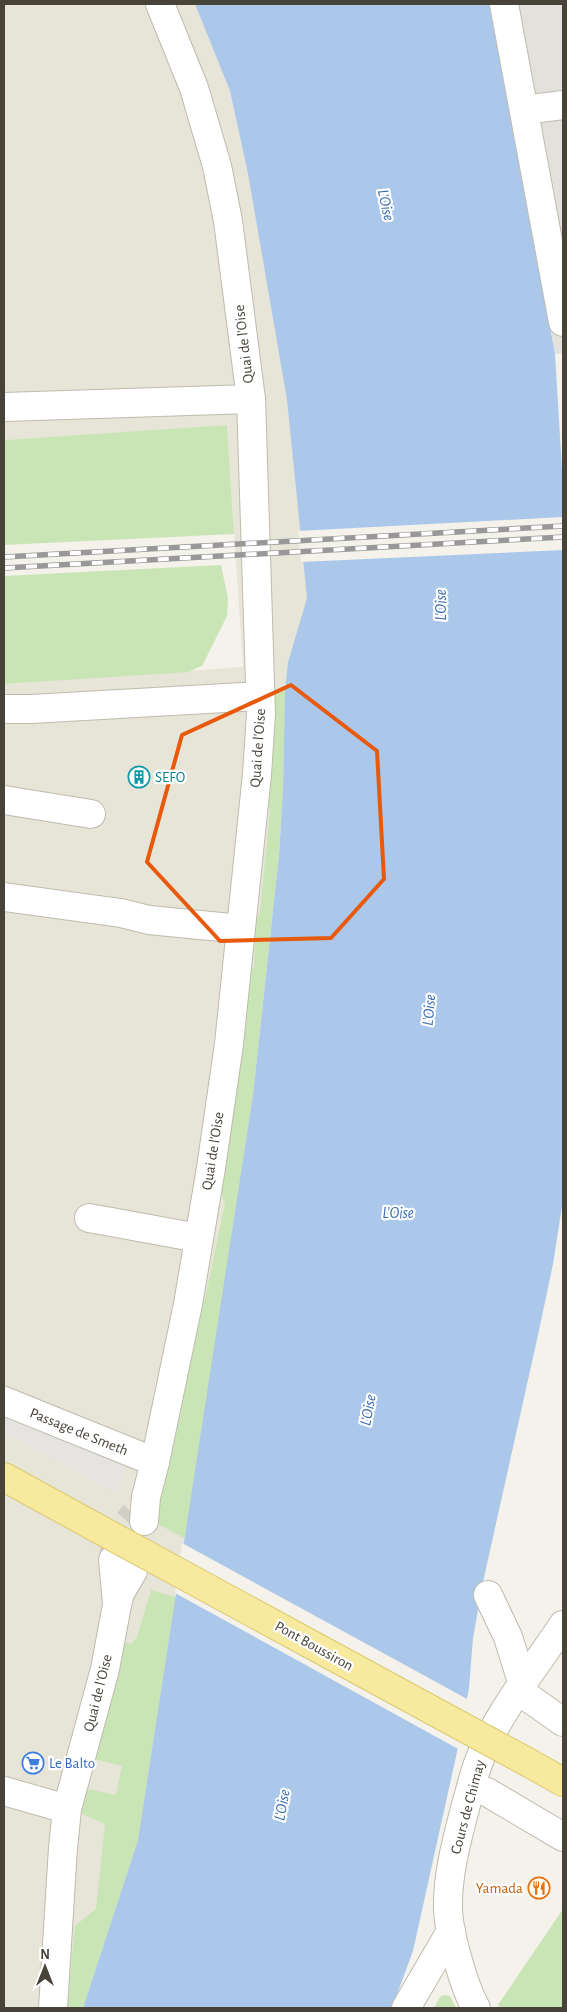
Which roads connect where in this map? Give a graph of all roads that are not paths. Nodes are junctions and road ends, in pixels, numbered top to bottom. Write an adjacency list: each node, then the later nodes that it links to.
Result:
1 (160, 4): 6 (street, Quai de l'Oise)
2 (504, 4): 4 (street)
3 (563, 105): 4 (street)
4 (524, 110): 5 (street)
5 (563, 322)
6 (251, 399): 7 (street); 8 (street, Quai de l'Oise)
7 (4, 407)
8 (260, 696): 9 (street); 13 (street, Quai de l'Oise)
9 (4, 710)
10 (4, 800): 11 (street)
11 (91, 814)
12 (4, 897): 13 (street)
13 (241, 929): 15 (street, Quai de l'Oise)
14 (89, 1218): 15 (street)
15 (199, 1238): 17 (street, Quai de l'Oise)
16 (4, 1401): 17 (street, Passage de Smeth)
17 (155, 1462): 19 (street, Quai de l'Oise)
18 (4, 1477): 25 (main road, Pont Boussiron, bridge)
19 (141, 1511)
20 (123, 1566): 28 (street, Quai de l'Oise)
21 (488, 1595): 23 (street)
22 (563, 1625): 23 (street, Cours de Chimay)
23 (521, 1688): 24 (street); 26 (street, Cours de Chimay)
24 (563, 1722)
25 (563, 1782)
26 (471, 1787): 29 (street); 30 (street, Cours de Chimay)
27 (4, 1791): 28 (street)
28 (67, 1809): 31 (street, Quai de l'Oise)
29 (563, 1837)
30 (451, 1931): 32 (street); 33 (street, Cours de Chimay)
31 (53, 2008)
32 (406, 2008)
33 (476, 2008)

